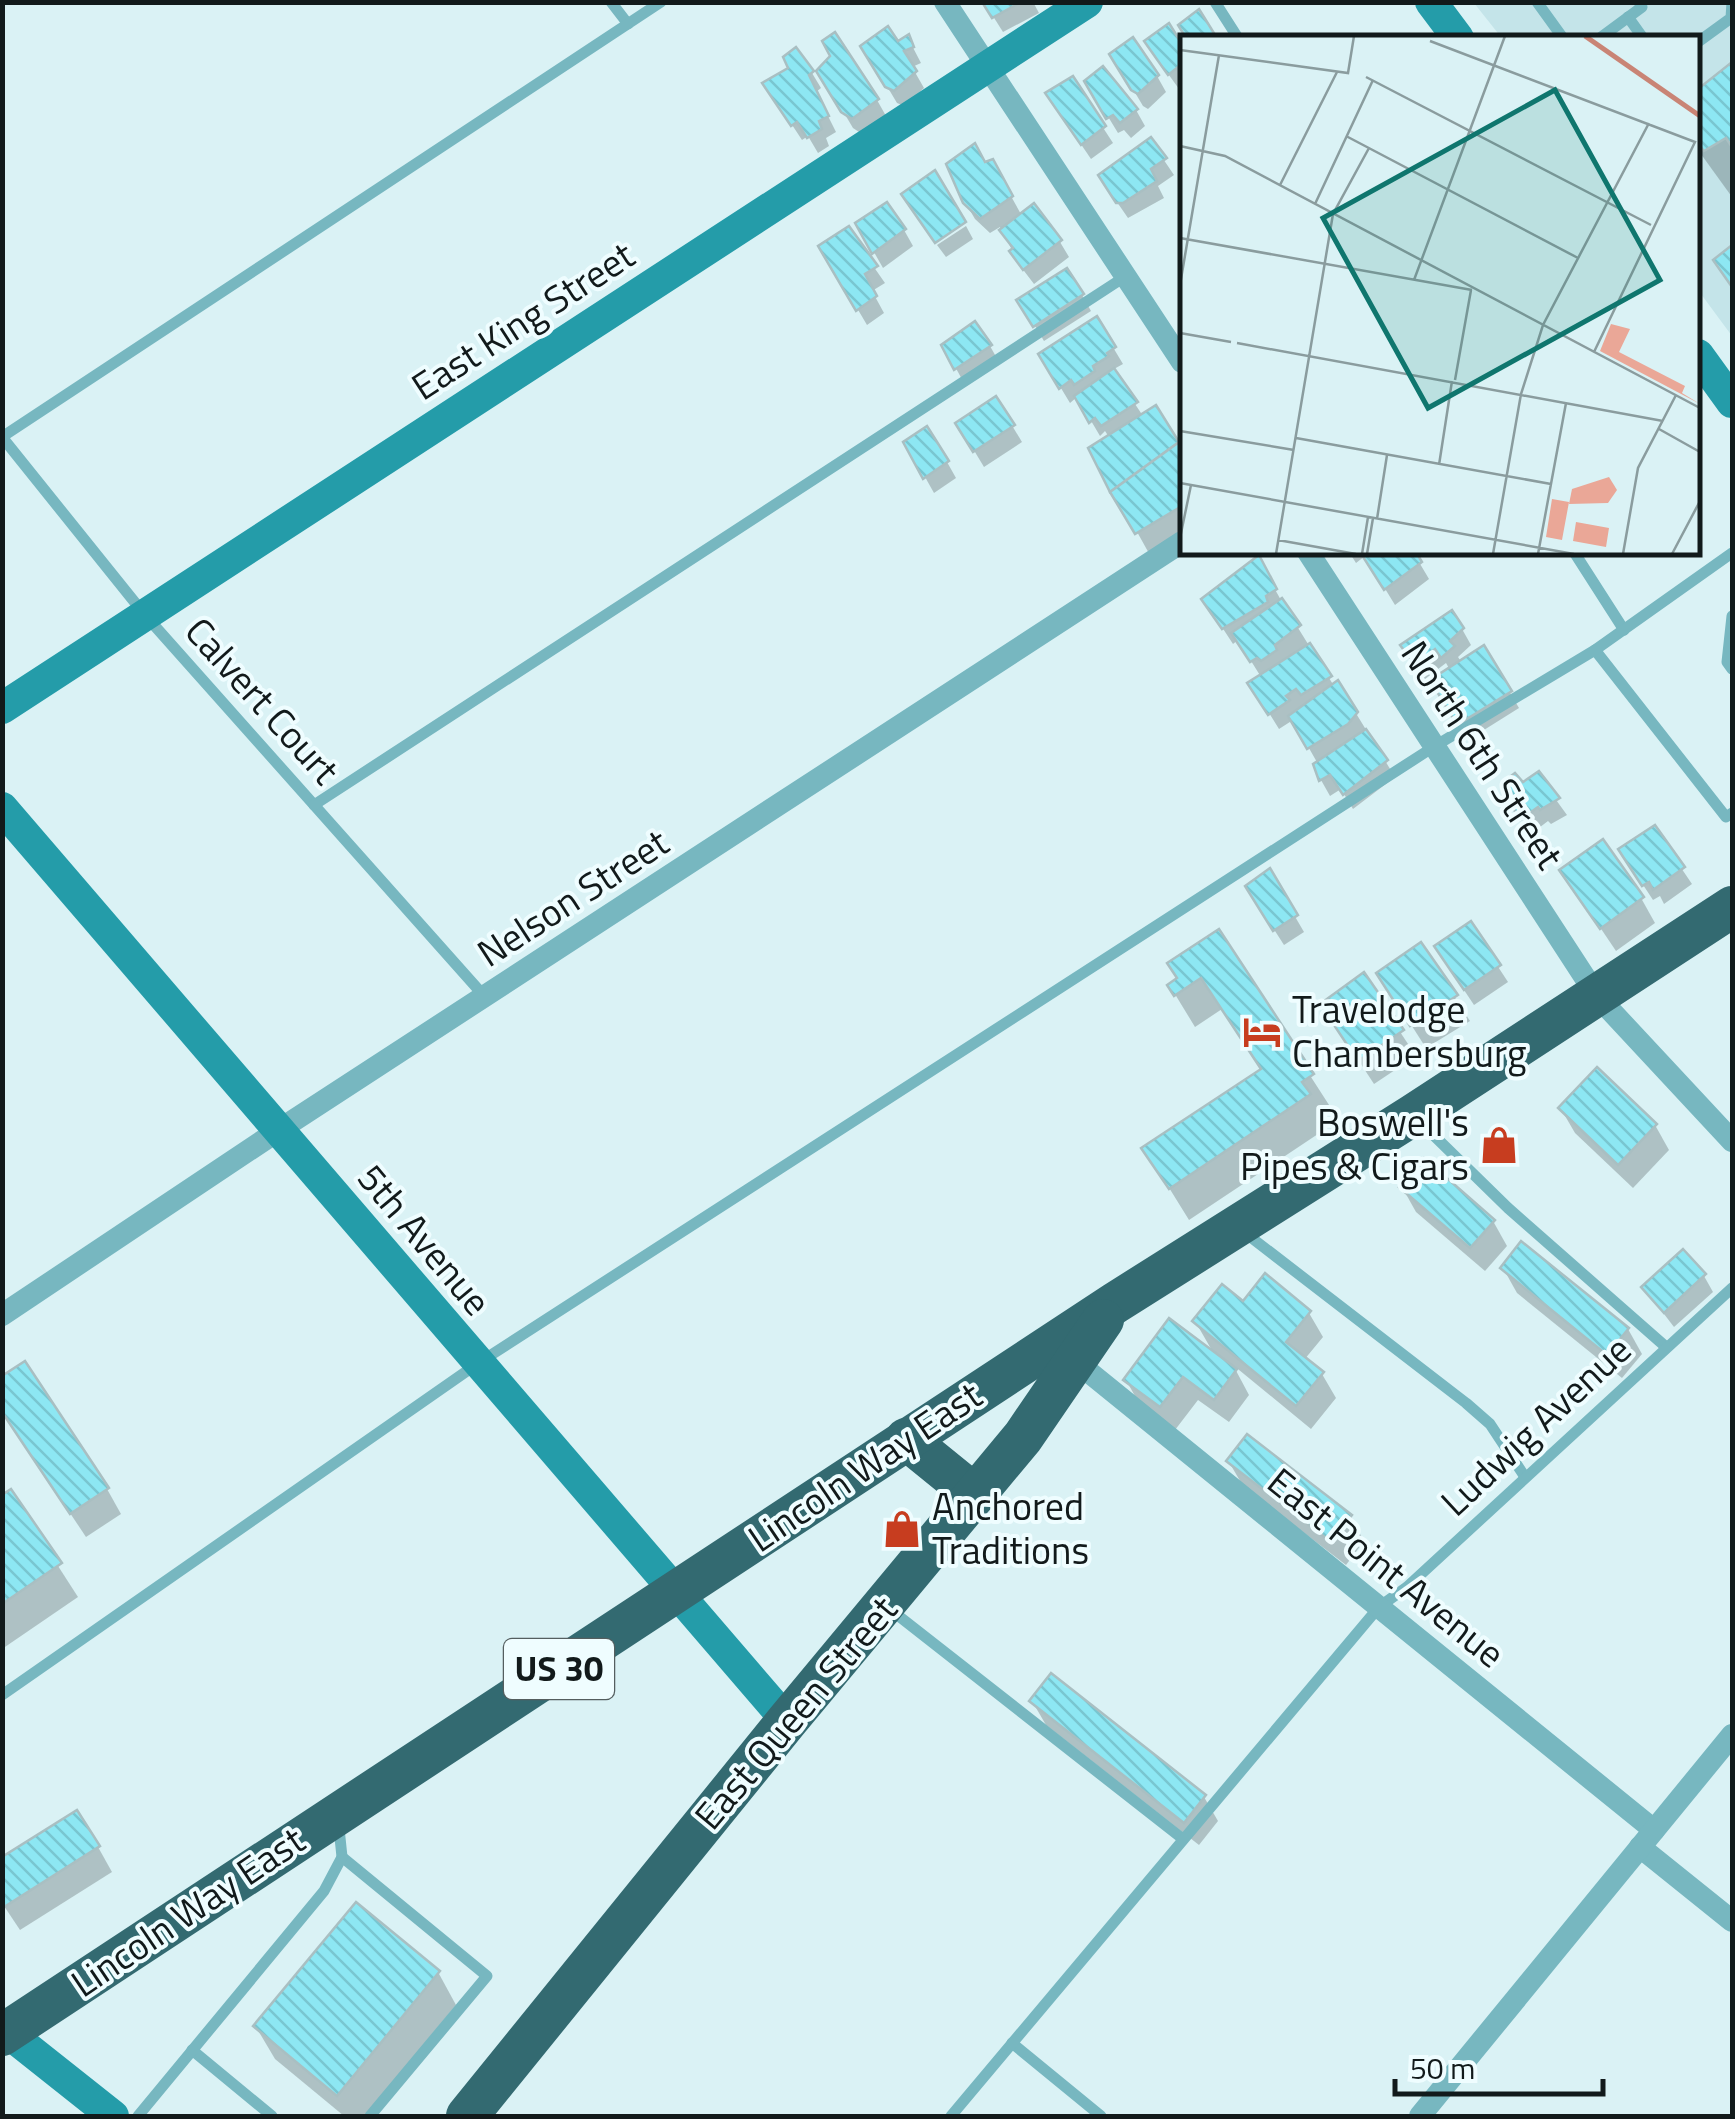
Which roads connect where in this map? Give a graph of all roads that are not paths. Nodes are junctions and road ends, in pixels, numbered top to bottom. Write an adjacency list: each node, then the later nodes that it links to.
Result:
1 (611, 2): 11 (lane)
2 (661, 2): 11 (lane)
3 (945, 2): 18 (street)
4 (1087, 2): 18 (street, East King Street)
5 (1215, 2): 12 (lane)
6 (1431, 2): 13 (street)
7 (1537, 2): 14 (lane)
8 (1732, 2): 17 (lane)
9 (1643, 4): 10 (lane)
10 (1628, 17): 15 (lane); 16 (lane)
11 (628, 24): 23 (lane)
12 (1236, 35)
13 (1456, 35)
14 (1560, 35)
15 (1604, 35)
16 (1641, 35)
17 (1700, 41)
18 (987, 66): 19 (street); 28 (street, East King Street)
19 (1126, 276): 21 (street); 35 (lane)
20 (1700, 358): 22 (street)
21 (1180, 359)
22 (1732, 402)
23 (2, 437): 28 (lane, Calvert Court)
24 (1180, 543): 40 (street, Nelson Street)
25 (1732, 552): 30 (lane)
26 (1310, 555): 34 (street, North 6th Street)
27 (1576, 555): 30 (lane)
28 (145, 616): 33 (street, East King Street); 35 (lane, Calvert Court)
29 (1732, 616): 32 (lane)
30 (1624, 630): 31 (lane)
31 (1595, 650): 34 (lane); 37 (lane)
32 (1732, 669)
33 (2, 708)
34 (1435, 746): 39 (street, North 6th Street); 50 (lane)
35 (314, 805): 40 (lane, Calvert Court)
36 (2, 808): 42 (street, 5th Avenue)
37 (1732, 813)
38 (1732, 907): 39 (highway, Lincoln Way East / US 30)
39 (1596, 996): 41 (highway, Lincoln Way East / US 30); 43 (street, North 6th Street)
40 (485, 997): 42 (street, Nelson Street)
41 (1413, 1116): 44 (highway, Lincoln Way East / US 30); 48 (lane)
42 (278, 1130): 47 (street, Nelson Street); 50 (street, 5th Avenue)
43 (1732, 1141)
44 (1236, 1226): 46 (highway, Lincoln Way East / US 30); 52 (lane)
45 (1732, 1288): 48 (lane, Ludwig Avenue)
46 (1115, 1302): 49 (highway, East Queen Street / US 30); 51 (highway, Lincoln Way East / US 30)
47 (2, 1315)
48 (1666, 1346): 52 (lane, Ludwig Avenue)
49 (1074, 1360): 53 (highway, East Queen Street / US 30); 56 (street, East Point Avenue)
50 (477, 1364): 54 (street, 5th Avenue); 57 (lane)
51 (906, 1440): 53 (highway); 54 (highway, Lincoln Way East / US 30)
52 (1525, 1477): 56 (lane, Ludwig Avenue)
53 (976, 1495): 55 (highway, East Queen Street / US 30)
54 (675, 1594): 58 (street, 5th Avenue); 60 (highway, Lincoln Way East / US 30)
55 (885, 1605): 58 (highway, East Queen Street / US 30); 62 (lane)
56 (1378, 1607): 61 (street, East Point Avenue); 62 (lane)
57 (2, 1695)
58 (787, 1721): 72 (highway, East Queen Street / US 30)
59 (1732, 1735): 61 (street)
60 (337, 1813): 63 (lane); 65 (highway, Lincoln Way East / US 30)
61 (1647, 1838): 64 (street, East Point Avenue); 75 (street)
62 (1182, 1839): 66 (lane)
63 (342, 1858): 67 (lane); 71 (lane)
64 (1732, 1921)
65 (4, 2031): 68 (street)
66 (1012, 2043): 73 (lane); 74 (lane)
67 (192, 2050): 69 (lane); 70 (lane)
68 (113, 2116)
69 (138, 2116)
70 (272, 2116)
71 (370, 2116)
72 (467, 2116)
73 (951, 2116)
74 (1101, 2116)
75 (1420, 2116)

